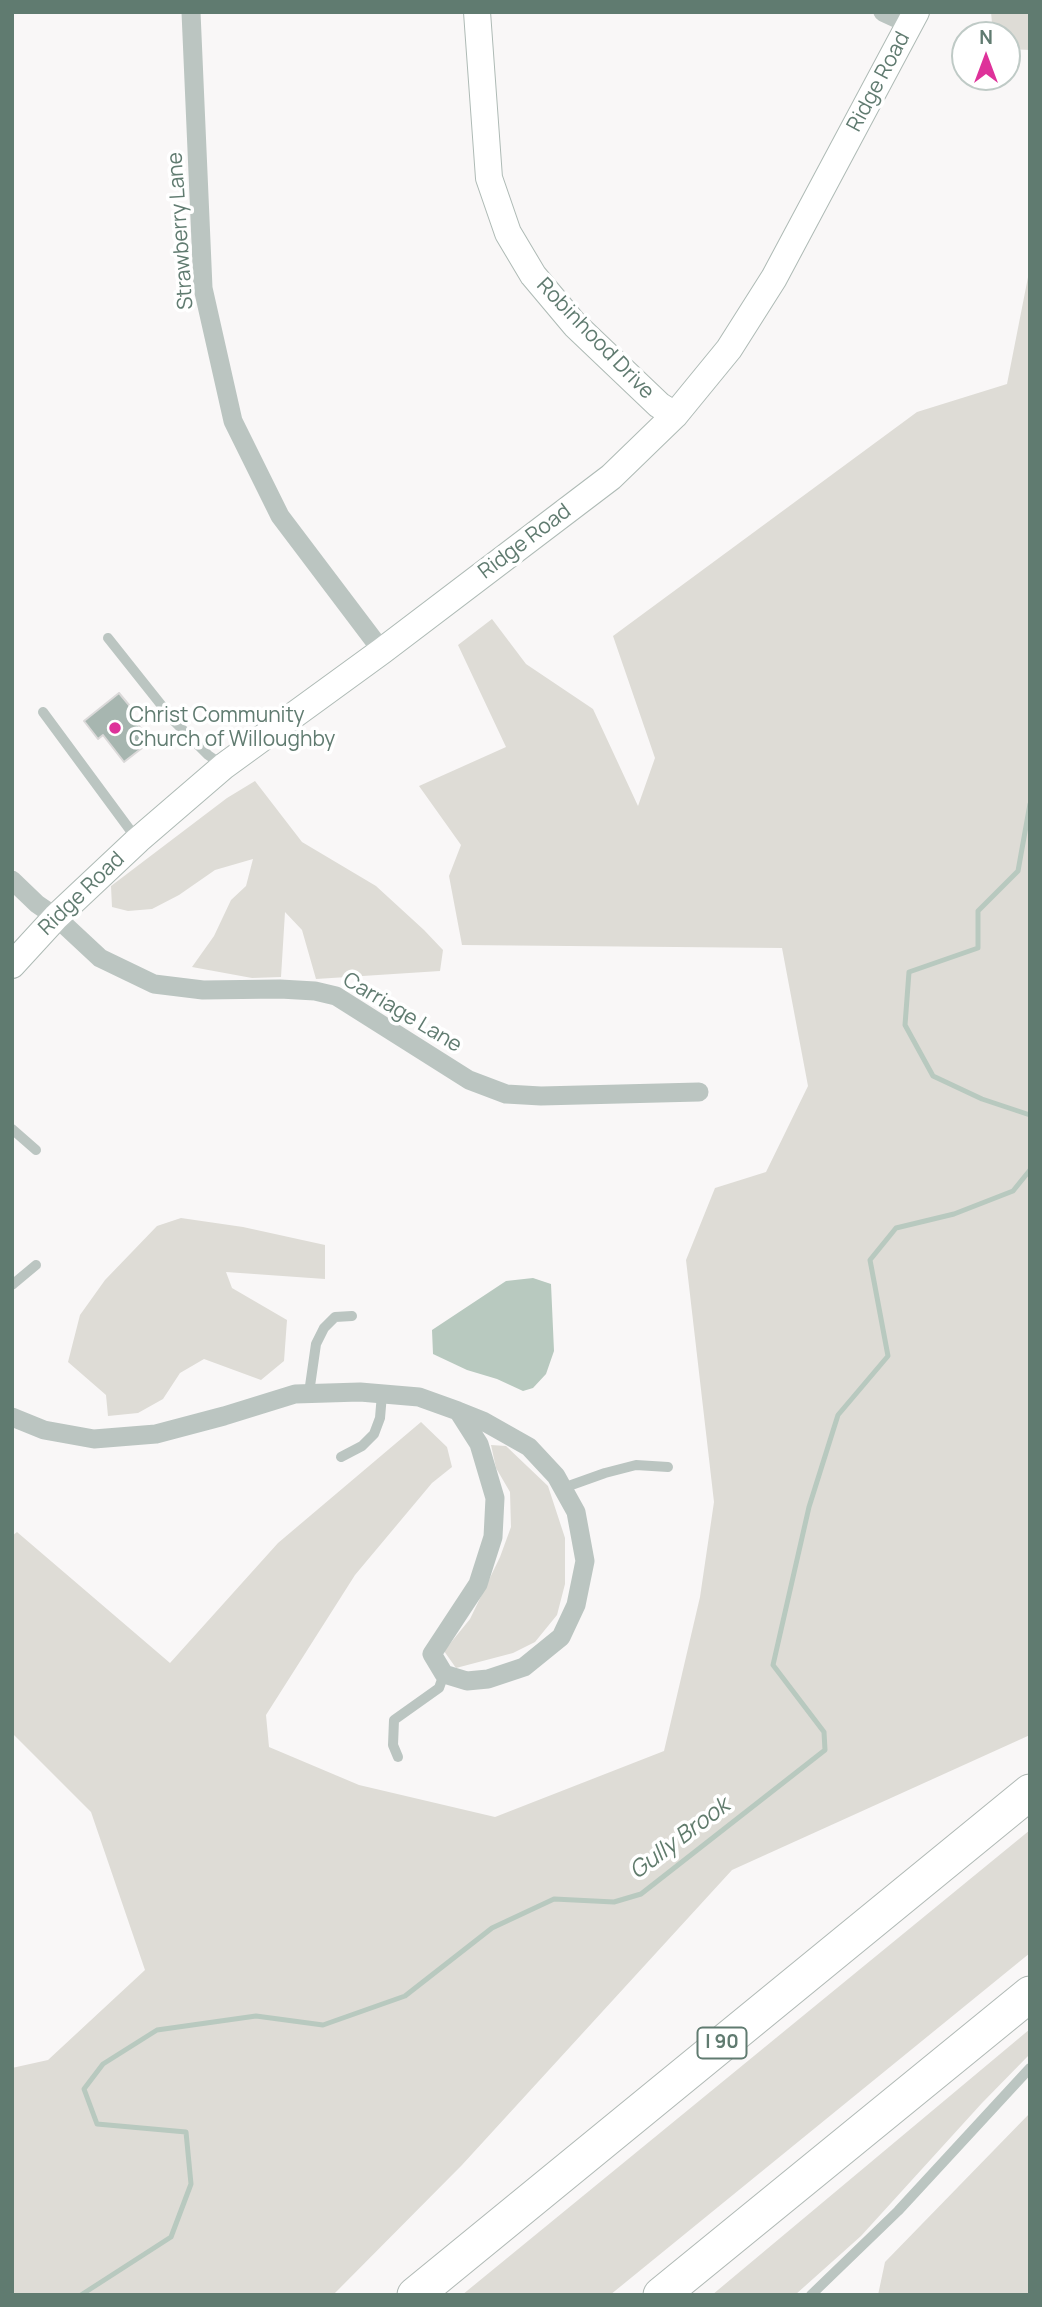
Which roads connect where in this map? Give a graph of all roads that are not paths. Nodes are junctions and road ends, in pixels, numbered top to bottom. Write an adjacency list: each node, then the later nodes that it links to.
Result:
1 (191, 12): 7 (street, Strawberry Lane)
2 (477, 12): 5 (main road, Robinhood Drive)
3 (883, 12): 4 (street)
4 (913, 18): 5 (main road, Ridge Road)
5 (675, 415): 7 (main road, Ridge Road)
6 (108, 638): 9 (lane)
7 (382, 651): 9 (main road, Ridge Road)
8 (43, 712): 10 (lane)
9 (224, 766): 10 (main road, Ridge Road)
10 (138, 840): 12 (main road, Ridge Road)
11 (12, 880): 12 (street, Carriage Lane)
12 (56, 918): 13 (main road, Ridge Road); 14 (street, Carriage Lane)
13 (12, 965)
14 (699, 1092)
15 (12, 1129): 16 (lane)
16 (36, 1150)
17 (36, 1265): 18 (lane)
18 (12, 1285)
19 (352, 1316): 20 (lane)
20 (309, 1393): 21 (street); 23 (street)
21 (382, 1394): 22 (street); 24 (lane)
22 (457, 1412): 26 (street); 27 (street)
23 (12, 1417)
24 (341, 1457)
25 (668, 1466): 26 (lane)
26 (563, 1488): 27 (street)
27 (444, 1674): 28 (lane)
28 (398, 1757)
29 (1030, 1792): 32 (highway, I 90)
30 (1030, 1994): 33 (highway)
31 (1030, 2068): 34 (lane)
32 (415, 2295)
33 (662, 2295)
34 (811, 2295)

